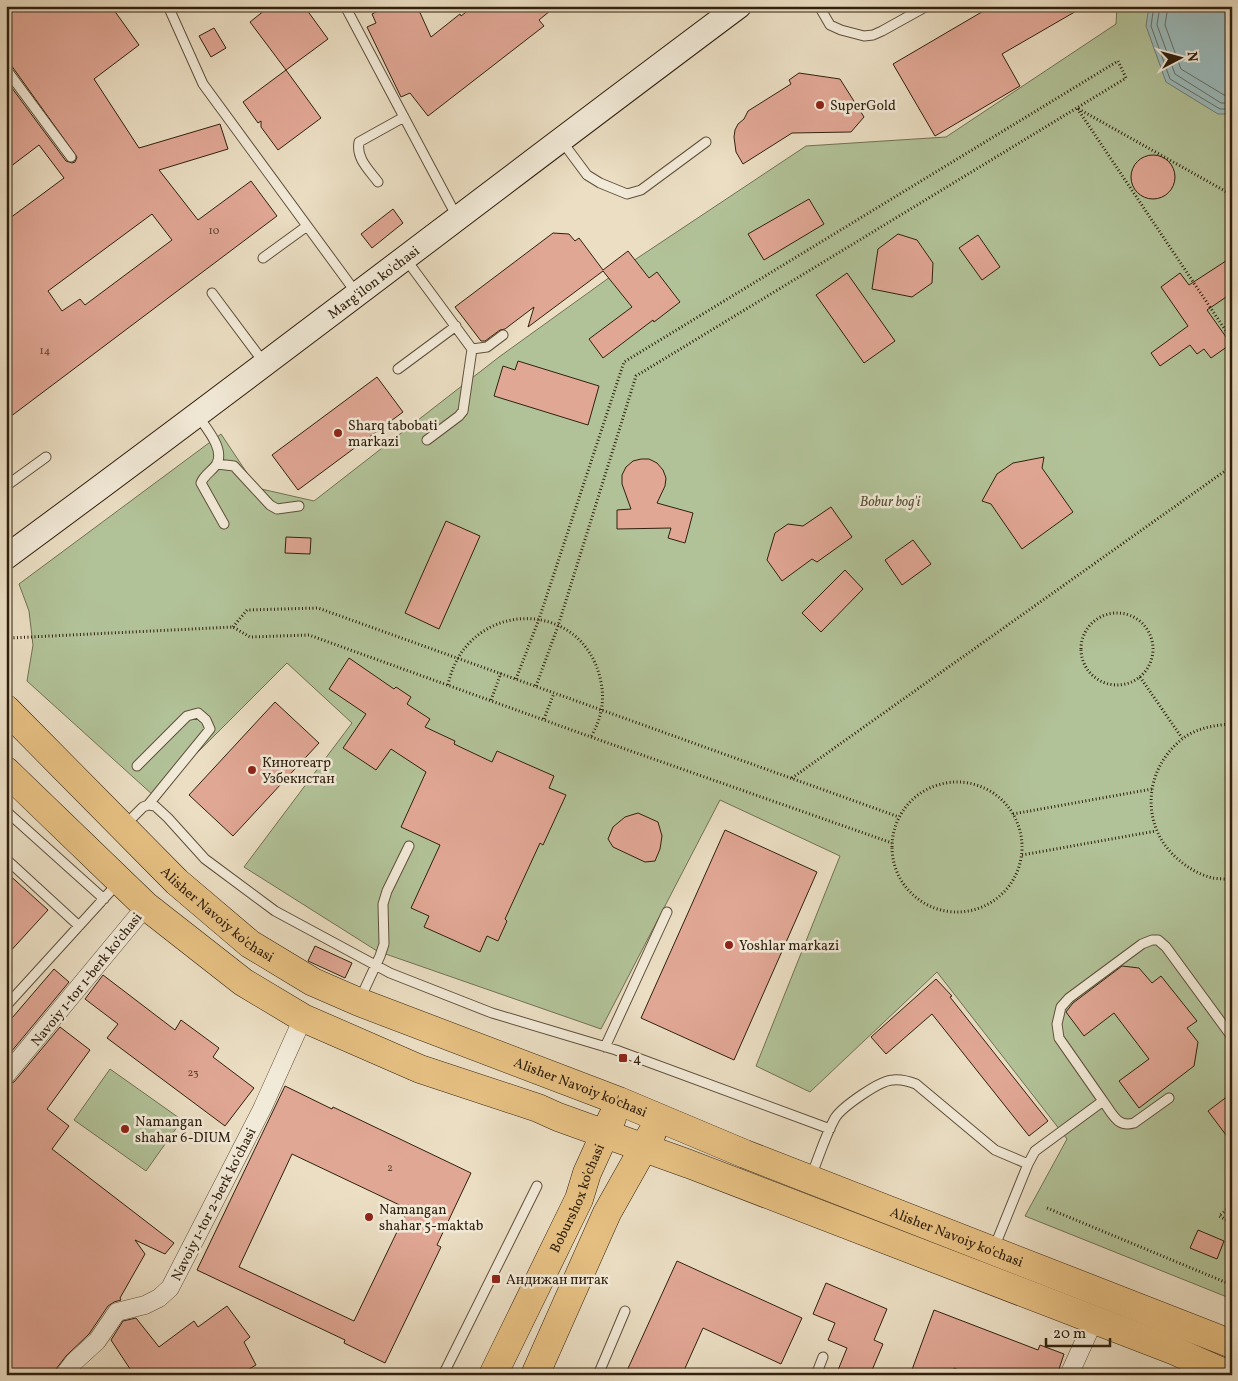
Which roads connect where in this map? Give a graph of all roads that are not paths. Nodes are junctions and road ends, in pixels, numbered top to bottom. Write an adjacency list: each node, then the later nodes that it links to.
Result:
1 (168, 6): 13 (lane)
2 (739, 6): 8 (main road, Marg'ilon ko'chasi)
3 (819, 6): 4 (lane)
4 (927, 6)
5 (348, 7): 7 (lane)
6 (6, 68): 10 (lane)
7 (404, 117): 11 (lane); 12 (lane)
8 (560, 140): 9 (lane); 12 (main road, Marg'ilon ko'chasi)
9 (706, 142)
10 (71, 157)
11 (378, 182)
12 (457, 217): 15 (main road, Marg'ilon ko'chasi)
13 (307, 226): 14 (lane); 17 (lane)
14 (263, 258)
15 (405, 258): 17 (main road, Marg'ilon ko'chasi); 18 (lane)
16 (212, 293): 21 (lane)
17 (357, 294): 21 (main road, Marg'ilon ko'chasi)
18 (456, 326): 20 (lane); 22 (lane)
19 (504, 335): 20 (lane)
20 (472, 349): 24 (lane)
21 (265, 364): 23 (main road, Marg'ilon ko'chasi)
22 (398, 369)
23 (198, 416): 26 (lane); 30 (main road, Marg'ilon ko'chasi)
24 (426, 440)
25 (46, 457): 27 (lane)
26 (217, 464): 28 (lane); 29 (lane)
27 (6, 486)
28 (299, 506)
29 (224, 524)
30 (6, 557)
31 (6, 709): 36 (main road, Alisher Navoiy ko'chasi)
32 (136, 766): 34 (lane)
33 (12, 781): 39 (main road)
34 (148, 805): 36 (lane); 44 (lane)
35 (6, 811): 39 (lane)
36 (122, 827): 43 (main road, Alisher Navoiy ko'chasi)
37 (409, 846): 44 (lane)
38 (6, 859): 42 (lane)
39 (112, 890): 40 (main road); 42 (lane)
40 (146, 906): 45 (main road); 51 (street, Navoiy 1-tor 1-berk koʻchasi)
41 (667, 912): 50 (lane)
42 (79, 926): 47 (lane)
43 (264, 954): 45 (main road); 46 (main road, Alisher Navoiy ko'chasi)
44 (376, 966): 46 (lane); 50 (lane)
45 (242, 982): 48 (main road)
46 (359, 1002): 53 (main road, Alisher Navoiy ko'chasi)
47 (6, 1006)
48 (303, 1018): 55 (main road); 71 (street, Navoiy 1-tor 2-berk koʻchasi)
49 (1232, 1037): 54 (lane)
50 (605, 1047): 57 (lane)
51 (6, 1076)
52 (1168, 1098): 54 (lane)
53 (619, 1101): 56 (main road, Alisher Navoiy ko'chasi); 58 (main road, Boburshox ko'chasi)
54 (1103, 1101): 61 (lane)
55 (558, 1117): 58 (main road); 62 (main road)
56 (659, 1118): 59 (main road); 64 (main road, Alisher Navoiy ko'chasi)
57 (830, 1129): 61 (lane); 64 (lane)
58 (605, 1133): 59 (main road); 62 (main road, Boburshox ko'chasi)
59 (644, 1148): 60 (main road); 63 (main road)
60 (689, 1164): 63 (main road); 68 (main road)
61 (1028, 1164): 66 (lane)
62 (587, 1173): 73 (main road, Boburshox ko'chasi)
63 (627, 1178): 74 (main road)
64 (810, 1179): 66 (main road, Alisher Navoiy ko'chasi)
65 (537, 1186): 72 (lane)
66 (993, 1250): 69 (main road, Alisher Navoiy ko'chasi)
67 (625, 1311): 75 (lane)
68 (1094, 1320): 77 (street); 78 (main road)
69 (1232, 1344)
70 (822, 1357): 76 (lane)
71 (64, 1375)
72 (443, 1375)
73 (493, 1375)
74 (535, 1375)
75 (598, 1375)
76 (816, 1375)
77 (1069, 1375)
78 (1229, 1375)

